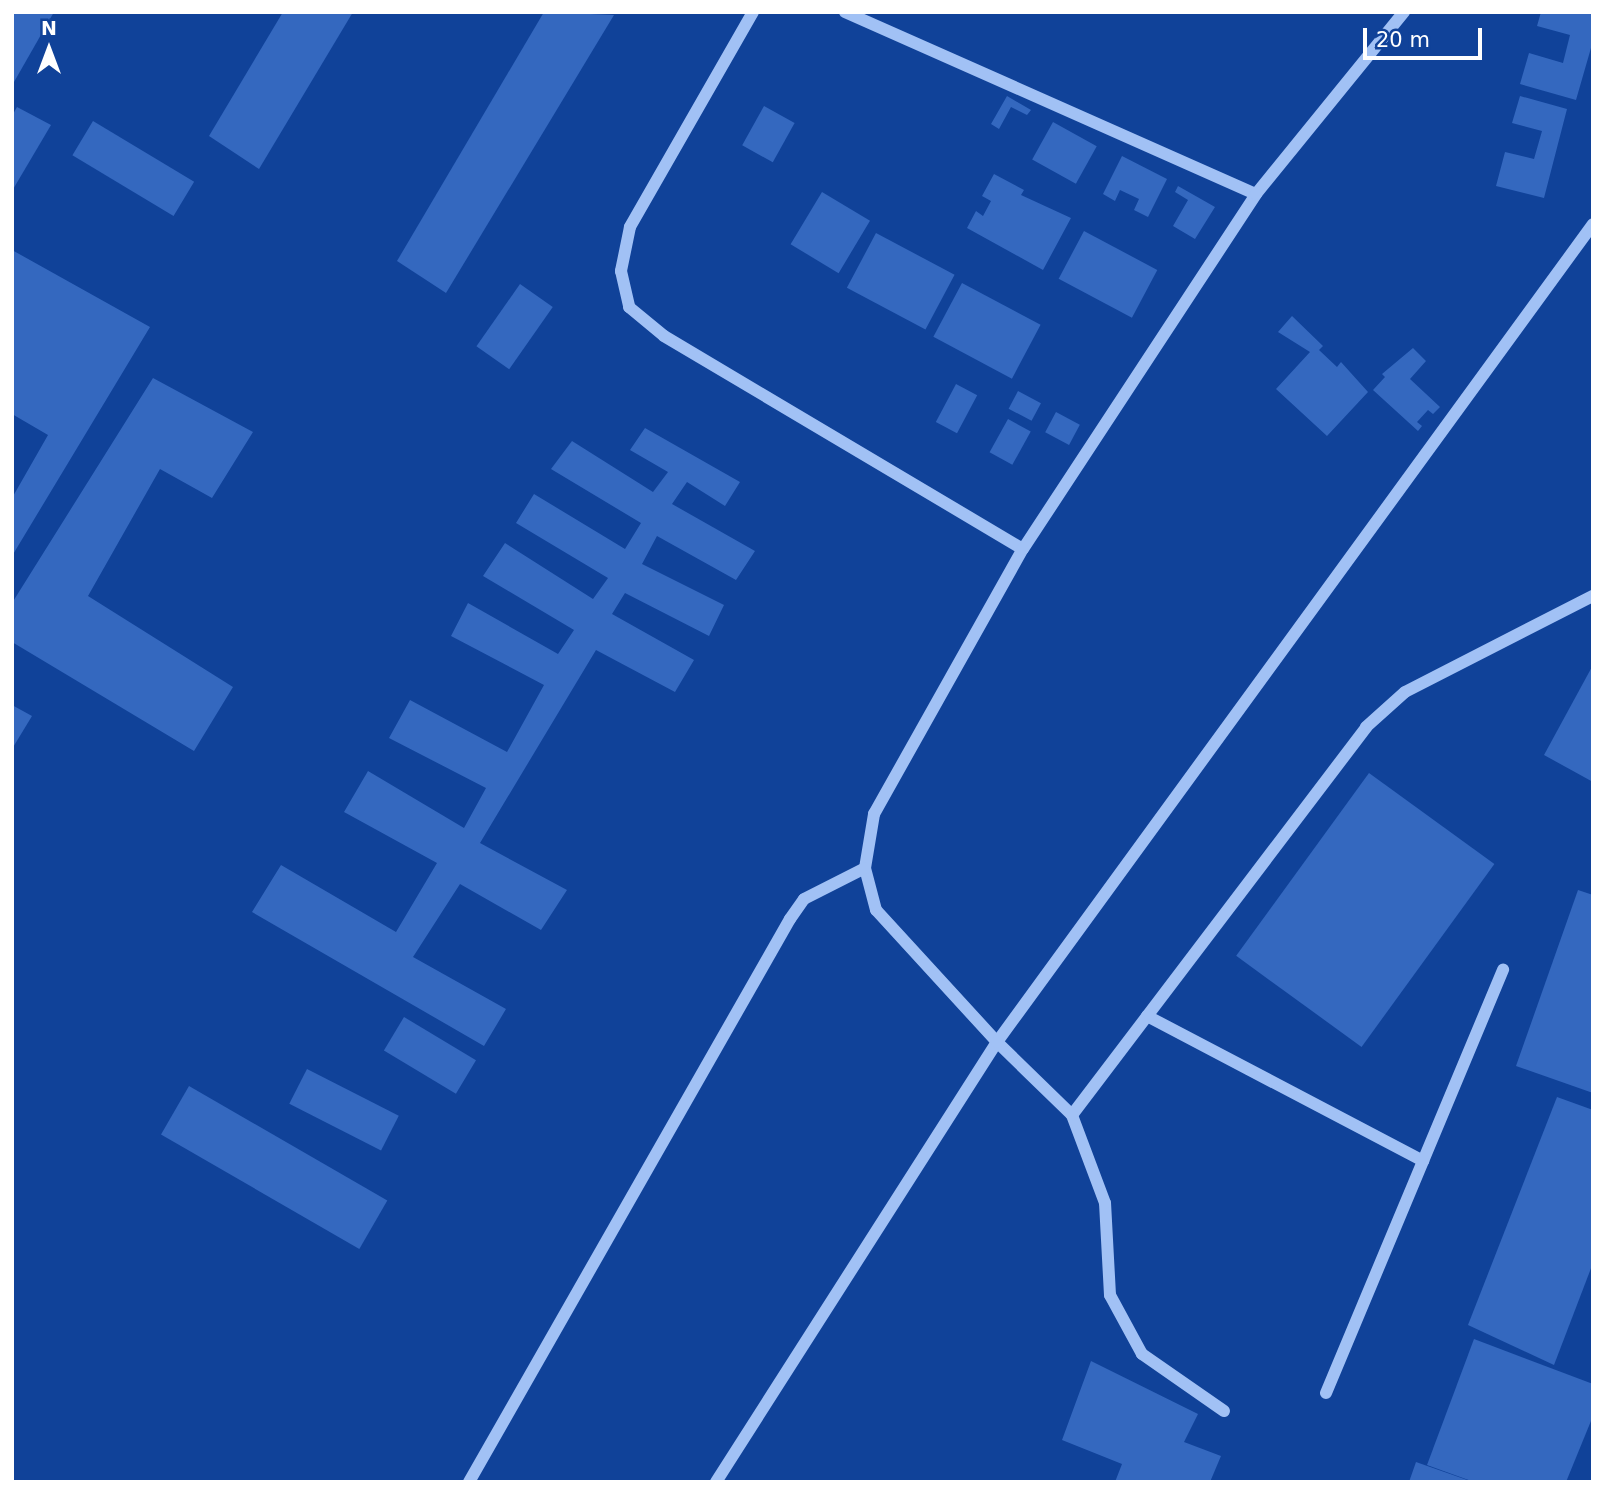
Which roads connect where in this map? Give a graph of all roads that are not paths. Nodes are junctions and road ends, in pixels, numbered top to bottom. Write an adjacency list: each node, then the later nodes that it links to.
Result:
1 (753, 12): 6 (street)
2 (845, 12): 4 (street)
3 (1404, 12): 4 (street)
4 (1256, 194): 6 (street)
5 (1593, 225): 11 (street)
6 (1023, 549): 8 (street)
7 (1593, 596): 10 (street)
8 (865, 868): 11 (street); 16 (street)
9 (1503, 969): 13 (street)
10 (1147, 1016): 12 (street); 13 (street)
11 (997, 1042): 12 (street); 17 (street)
12 (1072, 1115): 15 (street)
13 (1423, 1161): 14 (street)
14 (1326, 1393)
15 (1224, 1411)
16 (469, 1482)
17 (716, 1482)

